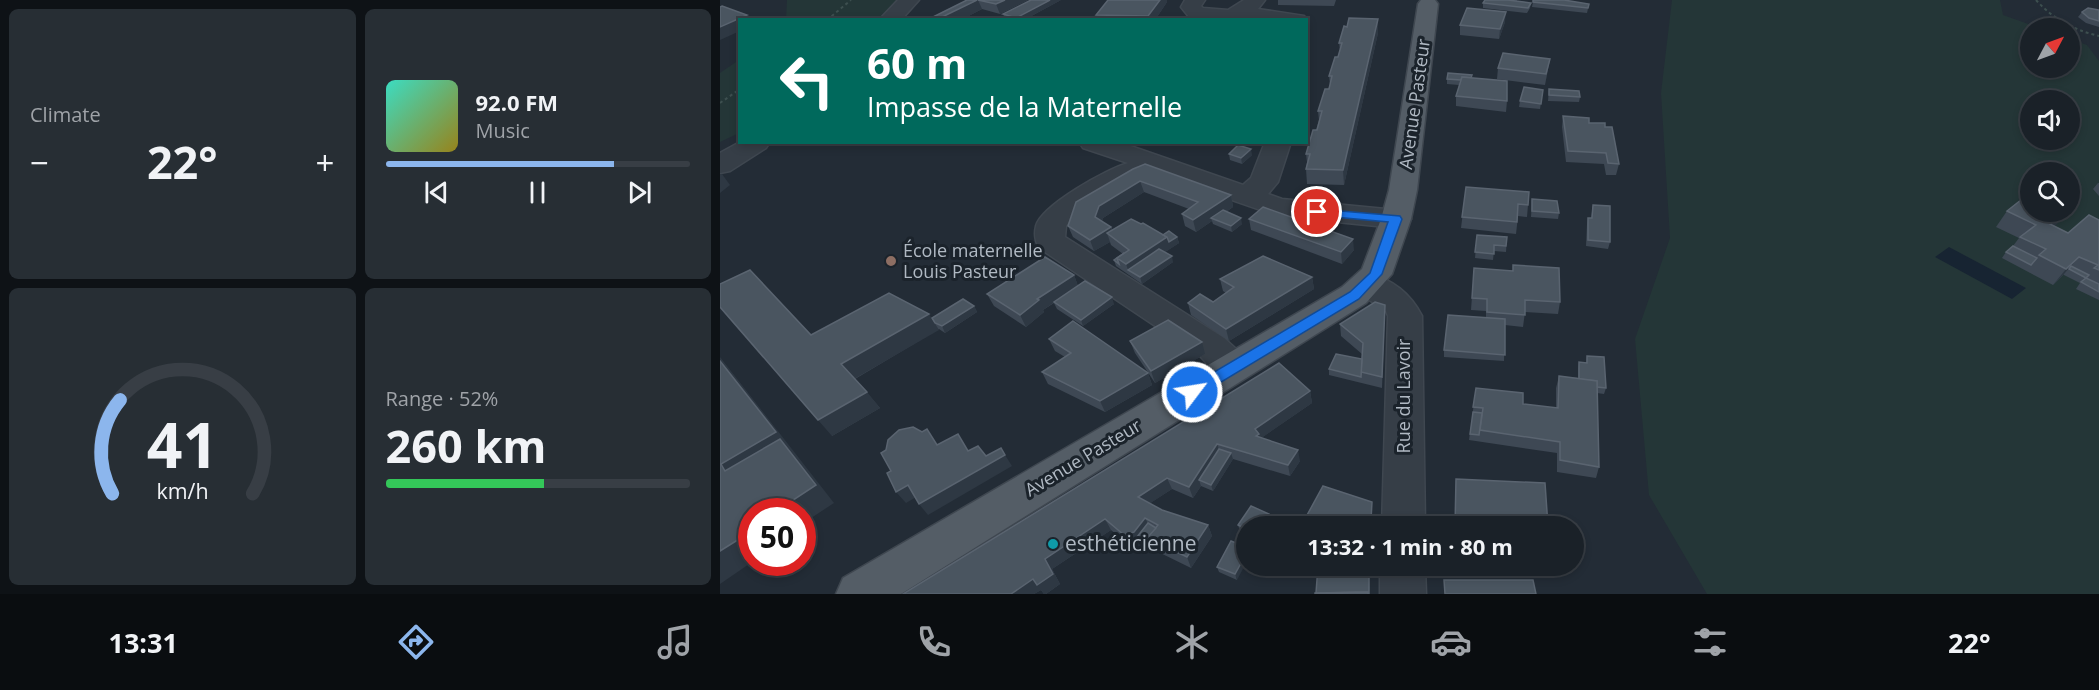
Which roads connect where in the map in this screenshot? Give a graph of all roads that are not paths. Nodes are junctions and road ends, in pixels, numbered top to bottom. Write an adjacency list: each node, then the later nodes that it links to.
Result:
1 (909, 0): 5 (street)
2 (1195, 0): 4 (street)
3 (1428, 2): 13 (main road, Avenue Pasteur)
4 (1250, 6): 6 (street)
5 (891, 18)
6 (1281, 18)
7 (755, 144): 10 (street)
8 (1097, 144): 11 (street)
9 (1277, 144): 12 (street)
10 (720, 165)
11 (1156, 166): 12 (street); 15 (street)
12 (1247, 197): 13 (street)
13 (1396, 219): 14 (main road, Avenue Pasteur)
14 (1368, 284): 15 (main road, Avenue Pasteur); 16 (street, Rue du Lavoir)
15 (1232, 368): 18 (main road, Avenue Pasteur)
16 (1404, 516)
17 (1403, 576): 19 (street)
18 (859, 594)
19 (1403, 594)

